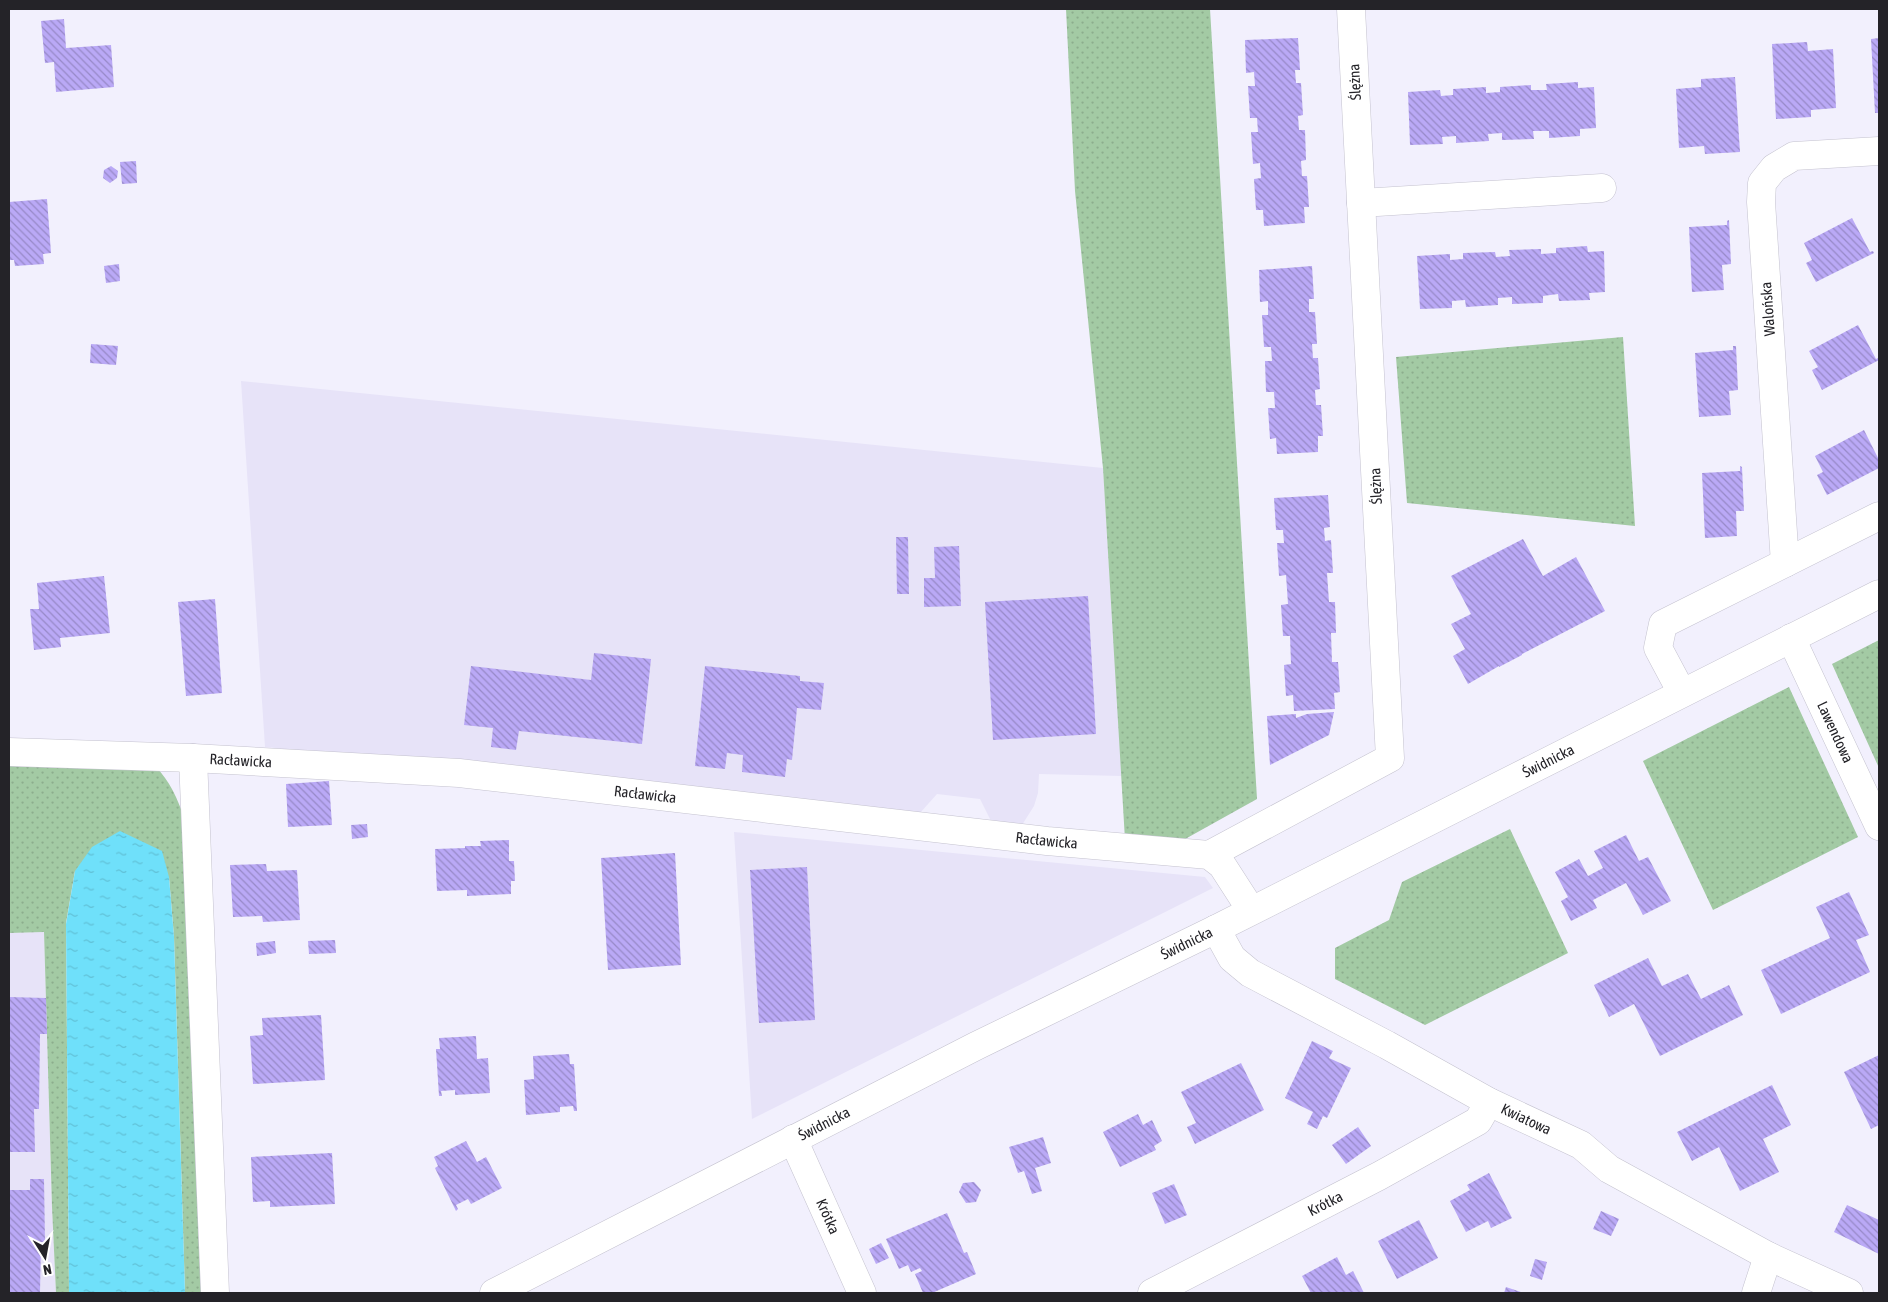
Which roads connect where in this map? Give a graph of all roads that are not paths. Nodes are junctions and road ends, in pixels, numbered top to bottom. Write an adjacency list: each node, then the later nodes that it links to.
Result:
1 (1351, 9): 4 (street, Ślężna)
2 (1879, 151): 6 (street, Walońska)
3 (1602, 188): 4 (street)
4 (1361, 204): 13 (street, Ślężna)
5 (1879, 516): 6 (street)
6 (1785, 563): 9 (street)
7 (1879, 594): 8 (street, Świdnicka)
8 (1791, 638): 9 (street, Świdnicka); 12 (street, Lawendowa)
9 (1682, 693): 14 (street, Świdnicka)
10 (9, 752): 11 (street, Racławicka)
11 (193, 758): 13 (street, Racławicka); 19 (street)
12 (1879, 823)
13 (1209, 855): 14 (street)
14 (1251, 910): 15 (street, Świdnicka)
15 (1216, 929): 16 (street, Kwiatowa); 17 (street, Świdnicka)
16 (1489, 1102): 18 (street, Kwiatowa); 22 (street, Krótka)
17 (793, 1140): 20 (street, Świdnicka); 21 (street, Krótka)
18 (1768, 1256): 23 (street); 24 (street, Kwiatowa)
19 (215, 1293)
20 (494, 1293)
21 (862, 1293)
22 (1152, 1293)
23 (1756, 1293)
24 (1849, 1293)

